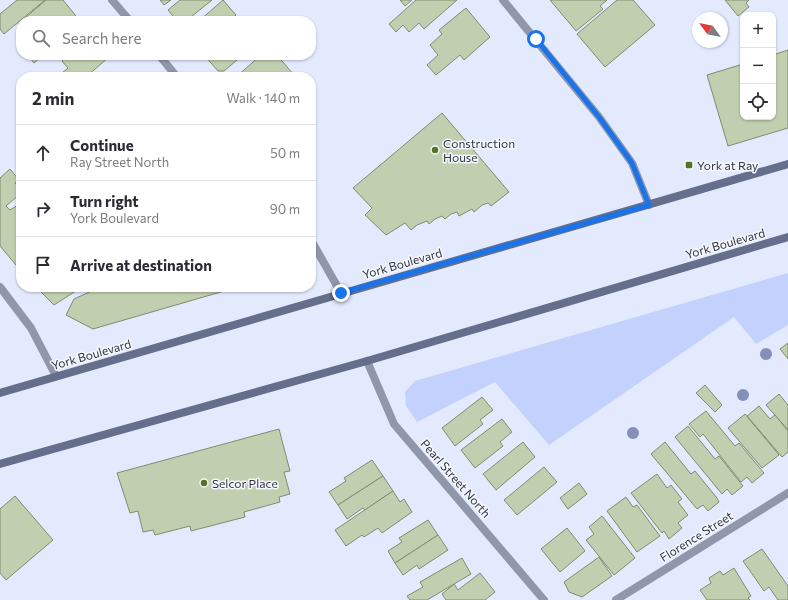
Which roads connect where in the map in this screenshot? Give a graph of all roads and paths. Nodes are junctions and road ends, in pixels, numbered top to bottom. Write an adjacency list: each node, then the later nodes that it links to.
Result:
1 (112, 0): 3 (street)
2 (503, 0): 7 (street)
3 (126, 16)
4 (163, 60): 5 (street)
5 (173, 72)
6 (788, 164): 7 (main road, York Boulevard)
7 (649, 205): 11 (main road, York Boulevard)
8 (788, 237): 12 (main road, York Boulevard)
9 (316, 249): 11 (street)
10 (0, 287): 13 (street)
11 (341, 293): 13 (main road, York Boulevard)
12 (367, 361): 17 (main road, York Boulevard); 19 (street, Pearl Street North)
13 (56, 376): 14 (main road, York Boulevard)
14 (13, 389): 15 (main road, York Boulevard); 16 (main road)
15 (0, 393)
16 (0, 397)
17 (0, 464)
18 (788, 493): 20 (street, Florence Street)
19 (544, 600)
20 (616, 600)

